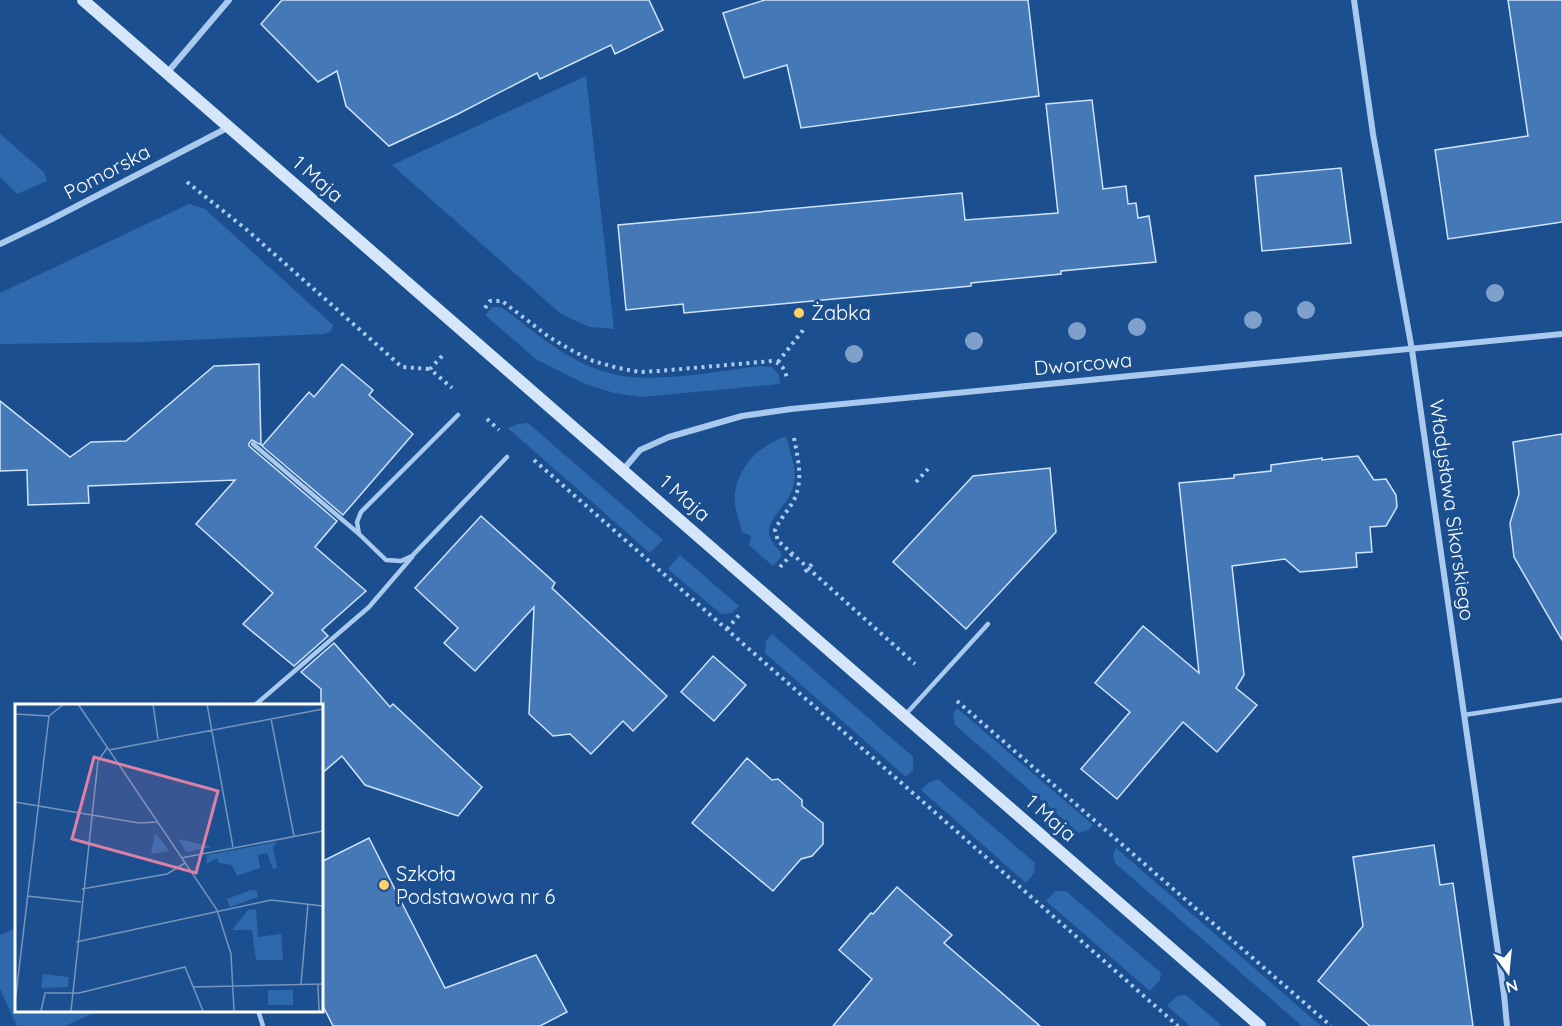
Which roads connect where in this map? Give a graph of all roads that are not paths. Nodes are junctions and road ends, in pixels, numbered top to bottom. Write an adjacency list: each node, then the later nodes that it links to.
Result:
1 (83, 0): 4 (street, 1 Maja)
2 (229, 0): 4 (street)
3 (1354, 0): 8 (street, Władysława Sikorskiego)
4 (166, 73): 5 (street, 1 Maja)
5 (229, 127): 6 (street, Pomorska); 12 (street, 1 Maja)
6 (0, 244)
7 (1562, 334): 8 (street, Dworcowa)
8 (1412, 350): 12 (street, Dworcowa); 18 (street, Władysława Sikorskiego)
9 (458, 415): 13 (lane)
10 (253, 444): 13 (lane)
11 (507, 457): 14 (lane)
12 (623, 470): 19 (street, 1 Maja)
13 (359, 534): 14 (lane)
14 (412, 556): 17 (lane)
15 (988, 624): 19 (lane)
16 (1562, 700): 18 (lane)
17 (256, 704)
18 (1464, 715): 23 (street, Władysława Sikorskiego)
19 (904, 716): 22 (street, 1 Maja)
20 (258, 1011): 21 (lane)
21 (263, 1026)
22 (1260, 1026)
23 (1507, 1026)

